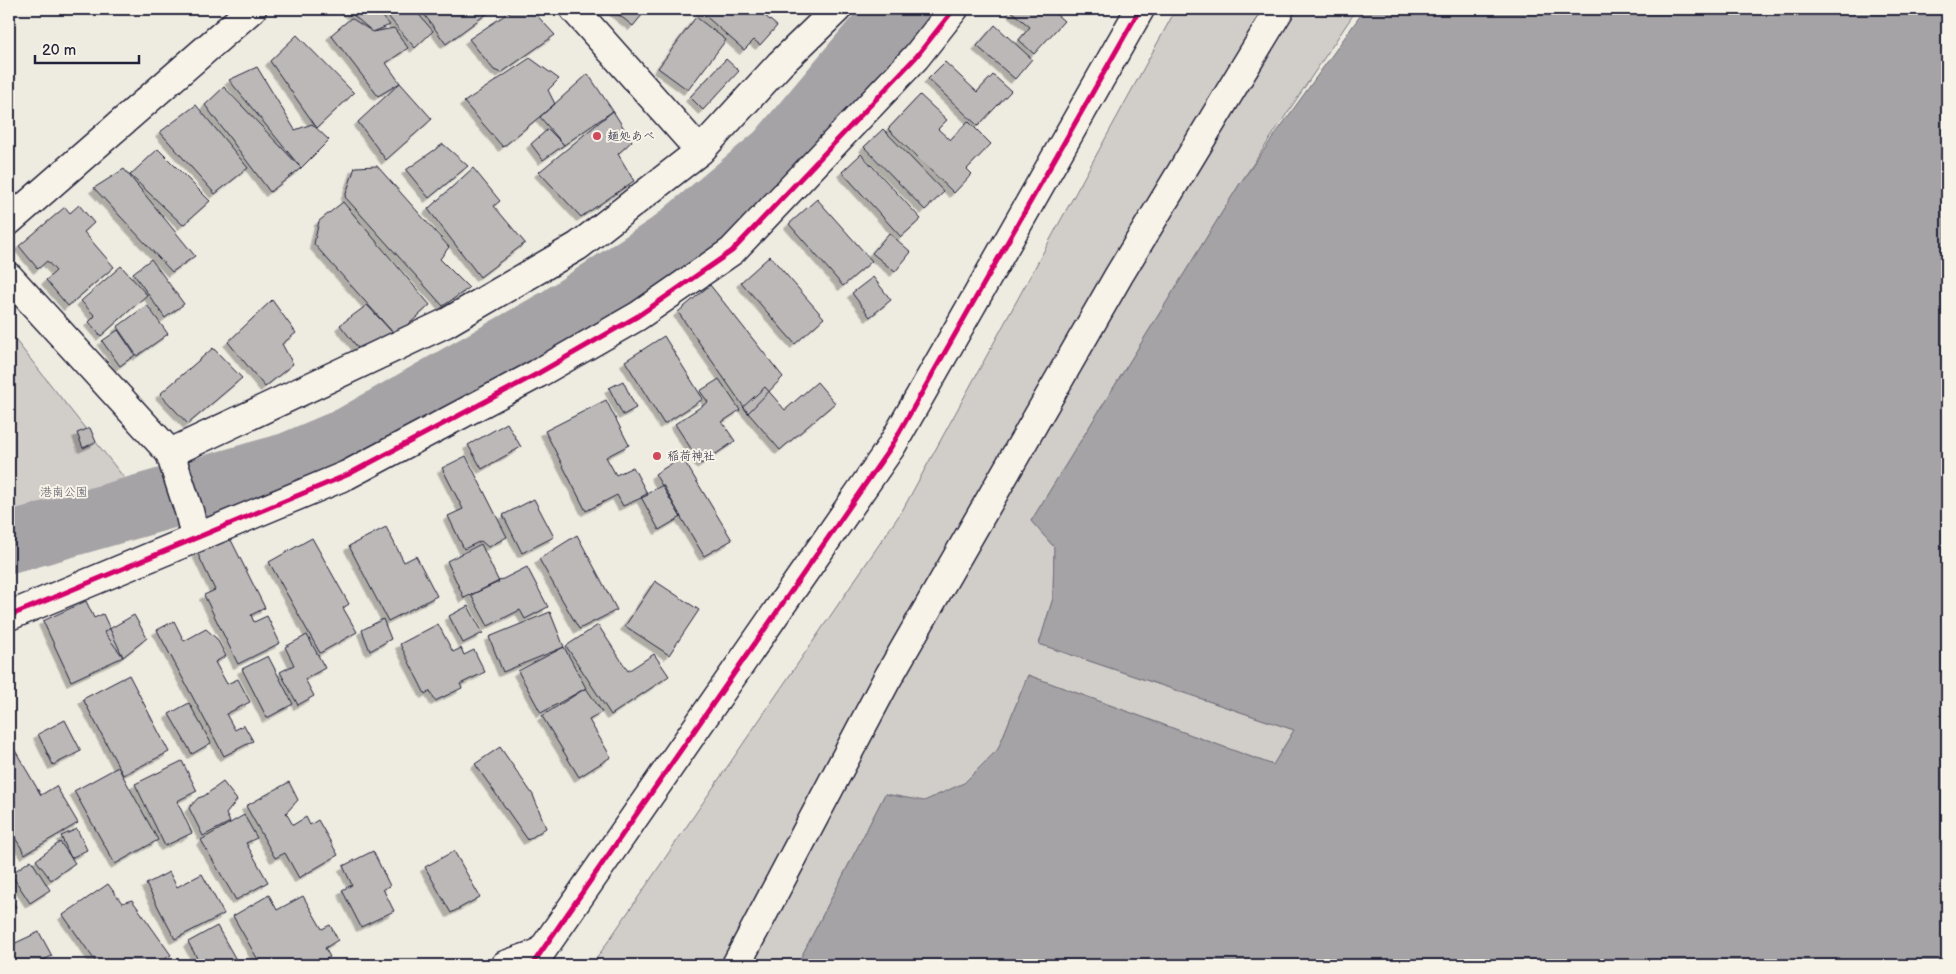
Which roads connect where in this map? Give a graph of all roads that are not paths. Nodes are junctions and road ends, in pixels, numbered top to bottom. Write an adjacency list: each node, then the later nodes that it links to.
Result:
1 (252, 9): 8 (street)
2 (574, 9): 7 (street)
3 (837, 9): 7 (street)
4 (1140, 9): 13 (street)
5 (1280, 9): 15 (street)
6 (945, 12): 11 (street)
7 (700, 151): 10 (street)
8 (9, 222)
9 (9, 277): 10 (street)
10 (170, 453): 11 (street)
11 (195, 537): 12 (street)
12 (11, 619)
13 (536, 959): 14 (street)
14 (505, 965)
15 (736, 965)

